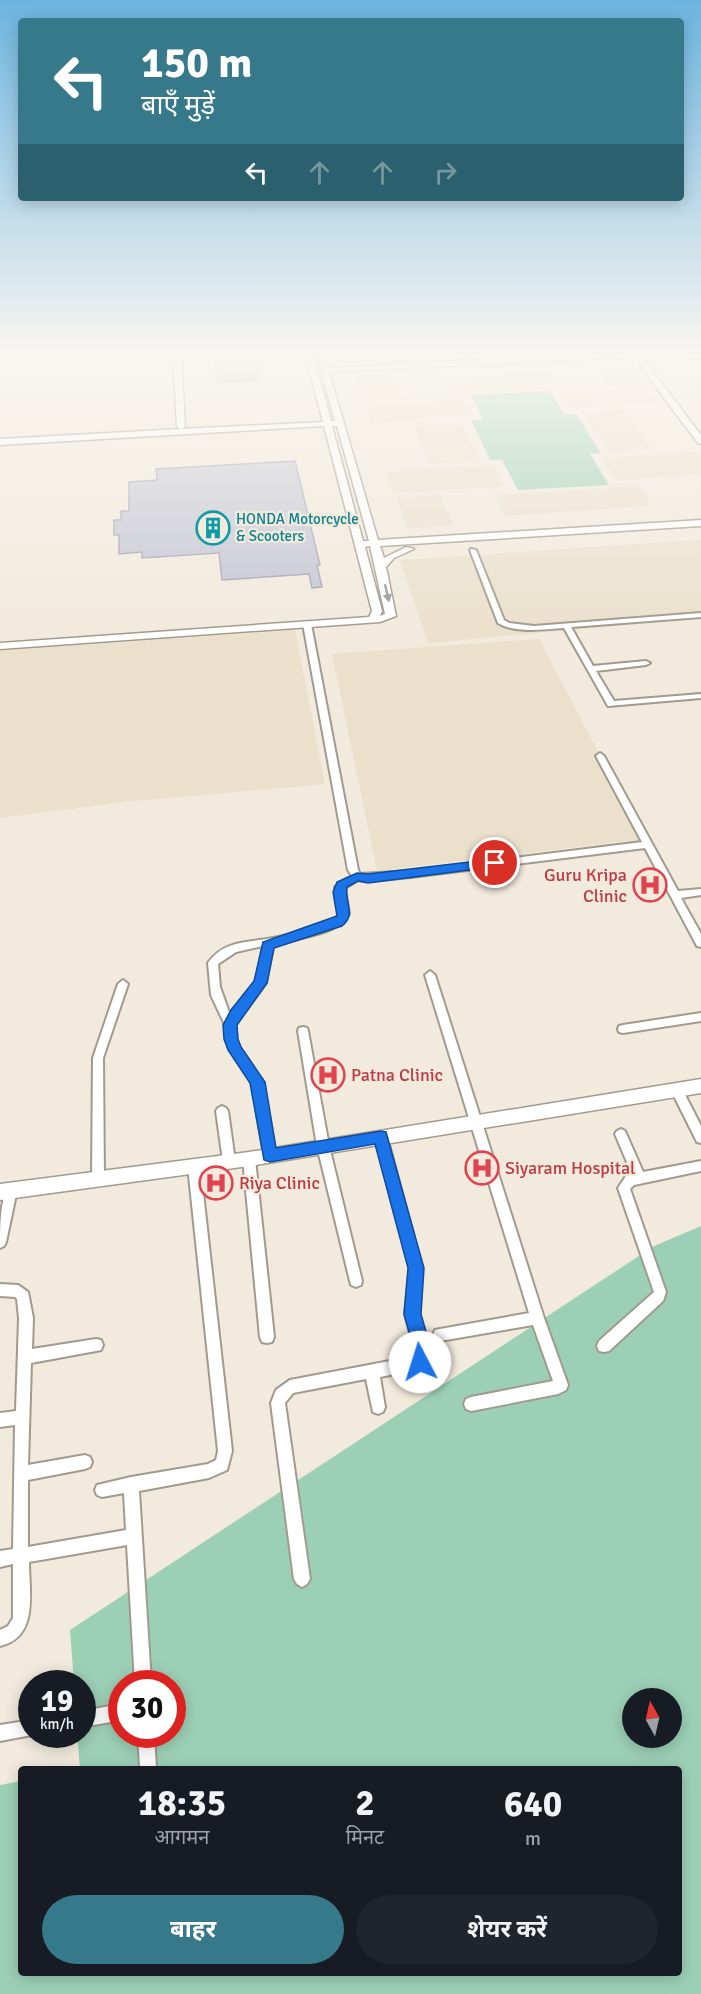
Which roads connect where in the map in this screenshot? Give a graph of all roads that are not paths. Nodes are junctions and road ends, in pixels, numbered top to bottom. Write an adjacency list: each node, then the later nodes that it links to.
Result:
1 (334, 446): 9 (street)
2 (347, 446): 4 (street)
3 (701, 523): 6 (street)
4 (370, 526): 7 (street); 8 (street)
5 (701, 530): 6 (street)
6 (468, 544): 7 (street); 14 (street)
7 (409, 545): 8 (street); 10 (street)
8 (376, 547): 9 (street); 10 (street)
9 (362, 548): 12 (street)
10 (381, 566): 12 (street, one-way to 12)
11 (701, 615): 14 (street)
12 (373, 620): 13 (street)
13 (307, 624): 15 (street); 21 (street)
14 (566, 625): 17 (street)
15 (0, 646)
16 (646, 663): 17 (street)
17 (590, 669): 18 (street)
18 (701, 696)
19 (600, 756): 20 (street)
20 (649, 844): 21 (street); 23 (street)
21 (357, 877): 24 (street)
22 (701, 892): 23 (street)
23 (676, 895): 25 (street)
24 (272, 942): 29 (street); 29 (street)
25 (701, 943)
26 (430, 975): 35 (street)
27 (123, 984): 46 (street)
28 (701, 1017): 30 (street)
29 (230, 1025): 40 (street)
30 (623, 1029)
31 (303, 1032): 39 (street)
32 (701, 1086): 33 (street)
33 (677, 1090): 35 (street); 38 (street)
34 (222, 1111): 42 (street)
35 (475, 1122): 37 (street); 51 (street)
36 (621, 1134): 45 (street)
37 (381, 1137): 39 (street); 57 (street)
38 (701, 1138)
39 (323, 1146): 40 (street); 49 (street)
40 (270, 1155): 41 (street)
41 (249, 1159): 42 (street); 53 (street)
42 (229, 1161): 43 (street)
43 (194, 1166): 46 (street); 64 (street)
44 (701, 1166): 45 (street)
45 (639, 1178): 55 (street)
46 (98, 1179): 47 (street)
47 (5, 1191): 48 (street)
48 (0, 1242)
49 (356, 1281)
50 (0, 1290): 56 (street)
51 (537, 1318): 52 (street); 58 (street)
52 (440, 1335)
53 (267, 1337)
54 (96, 1345): 56 (street)
55 (604, 1346)
56 (25, 1357): 60 (street)
57 (372, 1371): 59 (street); 69 (street)
58 (471, 1404)
59 (378, 1407)
60 (23, 1417): 61 (street); 63 (street)
61 (0, 1420)
62 (85, 1462): 63 (street)
63 (21, 1474): 67 (street)
64 (131, 1484): 65 (street); 66 (street)
65 (102, 1490)
66 (134, 1536): 67 (street); 71 (street)
67 (20, 1556): 68 (street); 70 (street)
68 (0, 1559)
69 (302, 1579)
70 (0, 1638)
71 (142, 1670)
72 (18, 1730): 73 (street)
73 (0, 1733)
74 (147, 1748): 75 (street)
75 (148, 1766)

